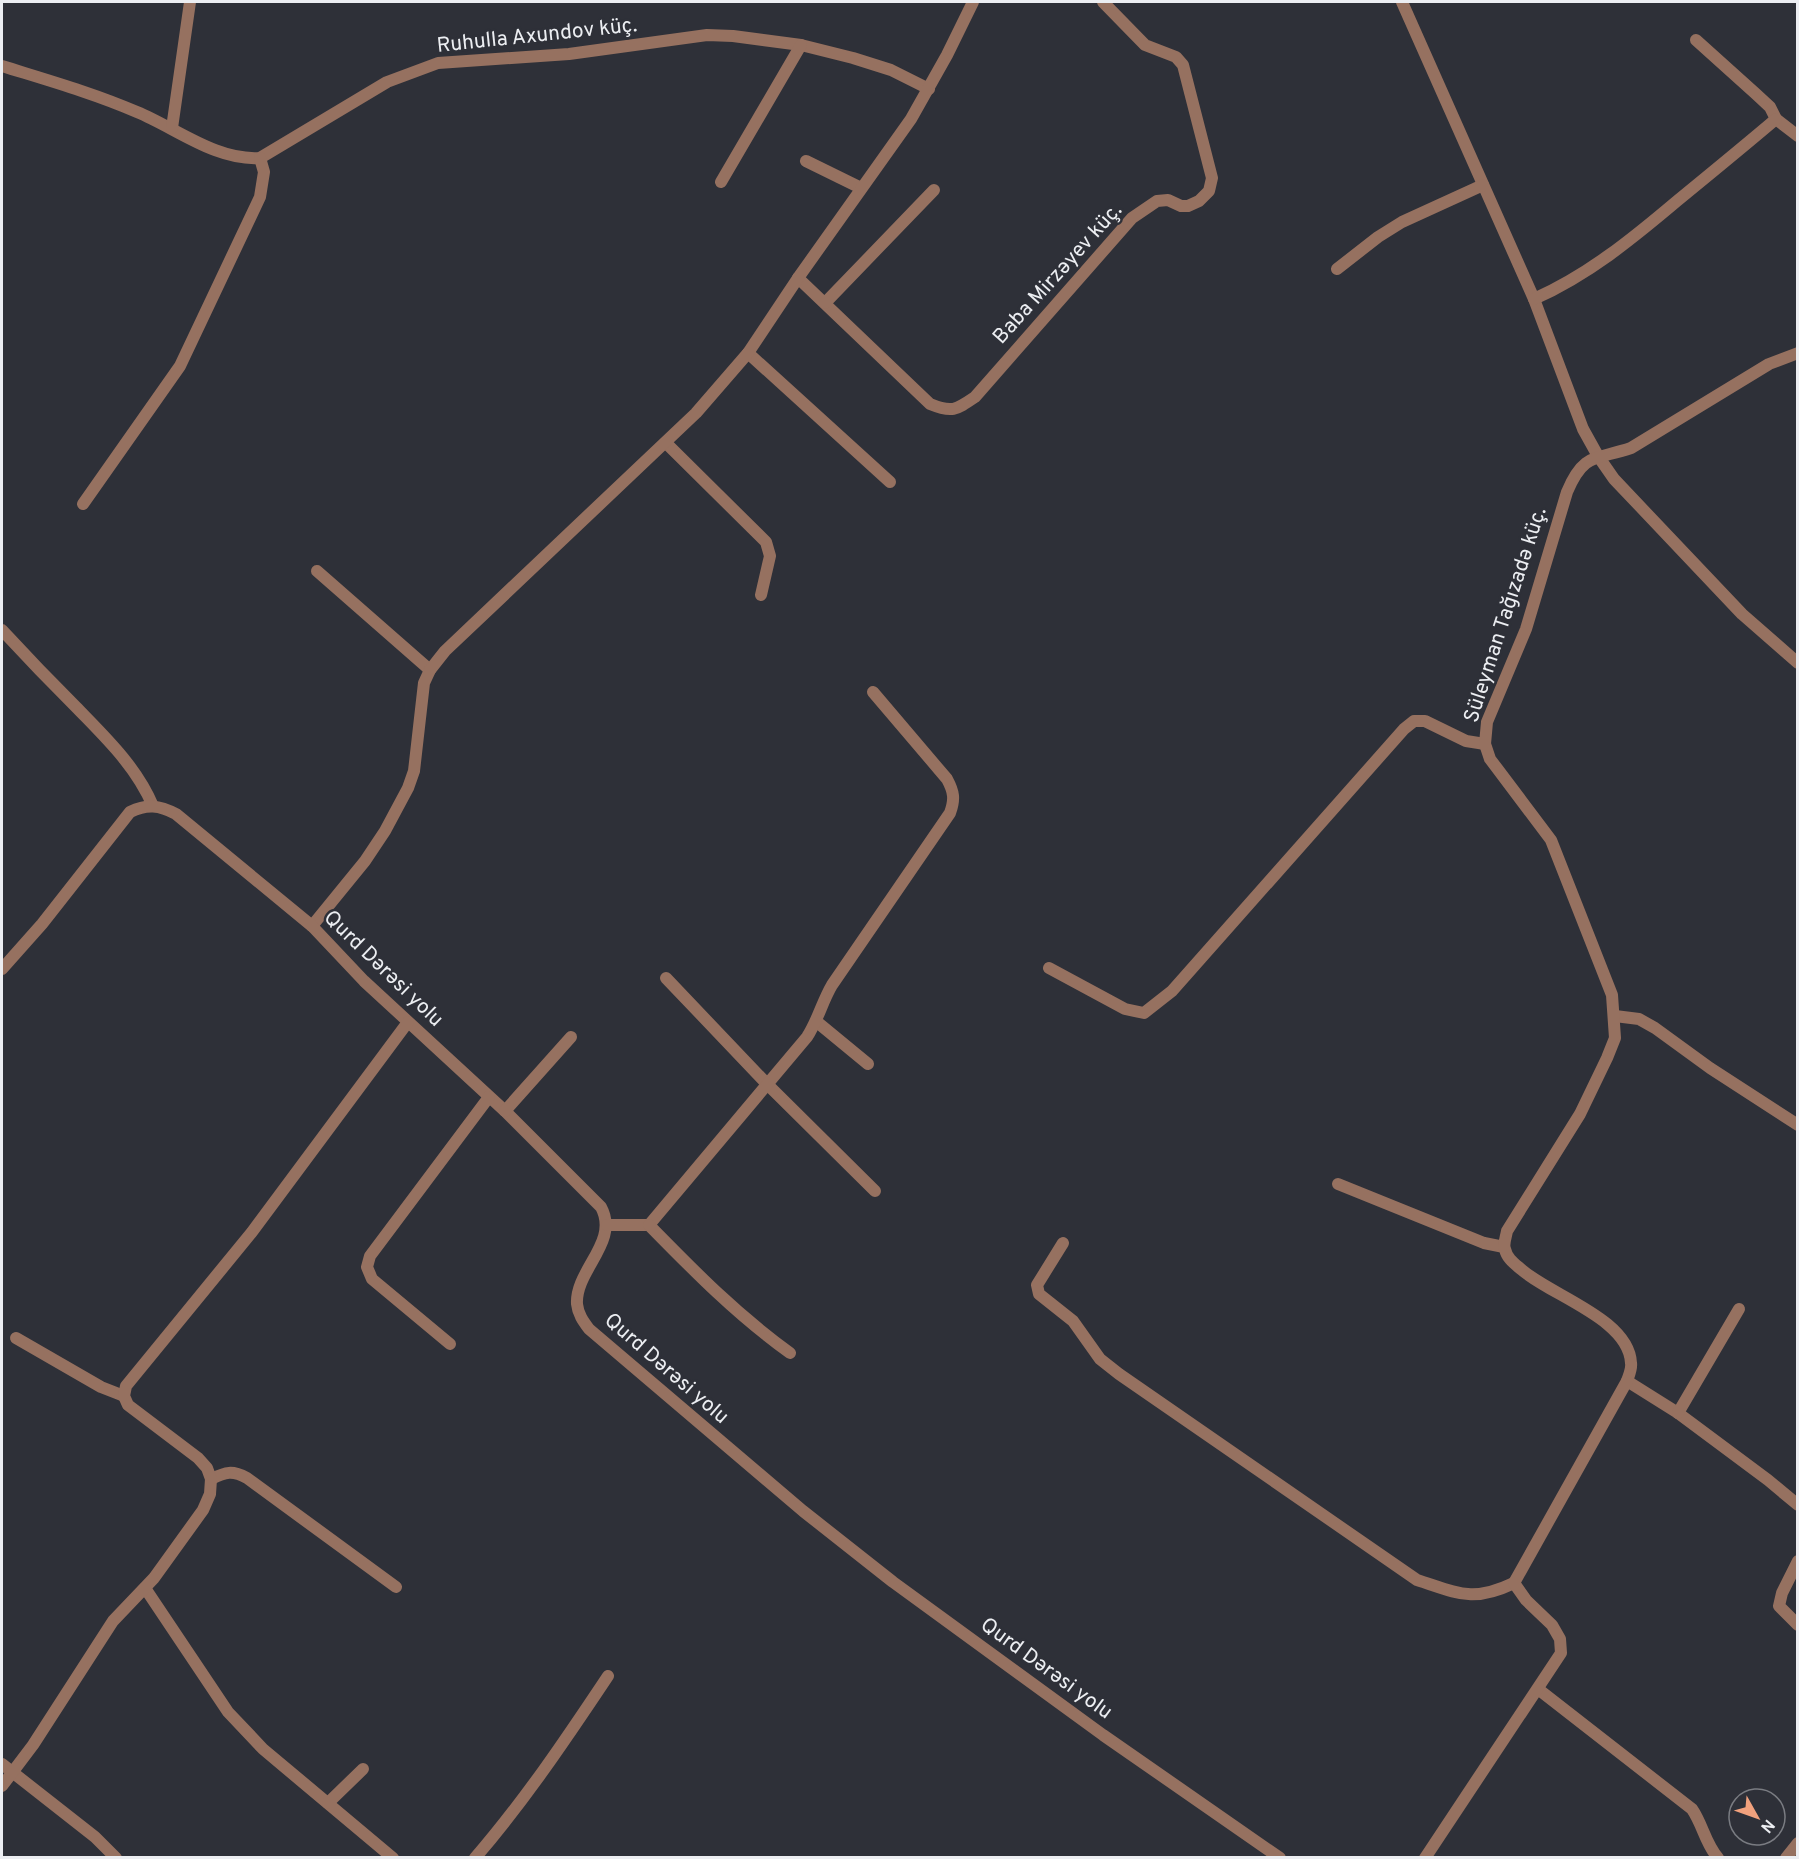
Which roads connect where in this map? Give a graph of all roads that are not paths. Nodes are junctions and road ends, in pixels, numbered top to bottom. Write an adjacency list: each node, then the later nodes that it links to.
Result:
1 (190, 2): 10 (street)
2 (973, 2): 8 (street)
3 (1103, 2): 21 (street, Baba Mirzəyev küç.)
4 (1402, 2): 15 (street)
5 (1696, 40): 9 (street)
6 (801, 45): 8 (street, Ruhulla Axundov küç.); 12 (street, Ruhulla Axundov küç.); 14 (street)
7 (2, 66): 10 (street)
8 (928, 89): 16 (street)
9 (1776, 119): 11 (street); 20 (street)
10 (171, 128): 12 (street)
11 (1797, 136)
12 (260, 158): 27 (street)
13 (806, 161): 16 (street)
14 (721, 182)
15 (1483, 185): 18 (street); 20 (street)
16 (861, 188): 19 (street)
17 (934, 190): 21 (street)
18 (1337, 269)
19 (798, 278): 21 (street, Baba Mirzəyev küç.); 22 (street)
20 (1534, 299): 25 (street)
21 (825, 303)
22 (748, 353): 24 (street); 26 (street)
23 (1797, 353): 25 (street, Süleyman Tağızadə küç.)
24 (666, 443): 29 (street); 32 (street)
25 (1598, 456): 31 (street); 34 (street, Süleyman Tağızadə küç.)
26 (890, 482)
27 (83, 504)
28 (317, 571): 32 (street)
29 (760, 596)
30 (2, 630): 35 (street)
31 (1797, 663)
32 (430, 670): 36 (street)
33 (873, 692): 42 (street)
34 (1485, 744): 37 (street); 40 (street, Süleyman Tağızadə küç.)
35 (153, 806): 36 (street, Qurd Dərəsi yolu); 38 (street)
36 (312, 926): 41 (street, Qurd Dərəsi yolu)
37 (1049, 968)
38 (2, 969)
39 (666, 978): 45 (street)
40 (1615, 1016): 48 (street); 54 (street, Süleyman Tağızadə küç.)
41 (408, 1022): 46 (street, Qurd Dərəsi yolu); 60 (street)
42 (817, 1022): 44 (street); 45 (street)
43 (571, 1037): 47 (street)
44 (868, 1064)
45 (767, 1084): 50 (street); 52 (street)
46 (489, 1097): 47 (street, Qurd Dərəsi yolu); 57 (street)
47 (505, 1111): 51 (street, Qurd Dərəsi yolu)
48 (1797, 1125)
49 (1338, 1184): 54 (street)
50 (875, 1191)
51 (607, 1225): 52 (street); 79 (street, Qurd Dərəsi yolu)
52 (649, 1225): 58 (street)
53 (1062, 1243): 65 (street)
54 (1504, 1247): 59 (street)
55 (1739, 1309): 61 (street)
56 (16, 1338): 60 (street)
57 (450, 1344)
58 (790, 1353)
59 (1627, 1381): 61 (street); 65 (street)
60 (124, 1396): 62 (street)
61 (1678, 1413): 63 (street)
62 (211, 1479): 66 (street); 67 (street)
63 (1797, 1505)
64 (1797, 1561): 68 (street)
65 (1514, 1583): 70 (street)
66 (396, 1587)
67 (146, 1588): 71 (street); 74 (street)
68 (1797, 1625)
69 (608, 1676): 78 (street)
70 (1538, 1689): 80 (street); 81 (street)
71 (7, 1768): 73 (street); 76 (street)
72 (363, 1769): 74 (street)
73 (2, 1785)
74 (328, 1803): 77 (street)
75 (1797, 1843): 82 (street)
76 (116, 1857)
77 (393, 1857)
78 (475, 1857)
79 (1280, 1857)
80 (1425, 1857)
81 (1718, 1857)
82 (1786, 1857)

